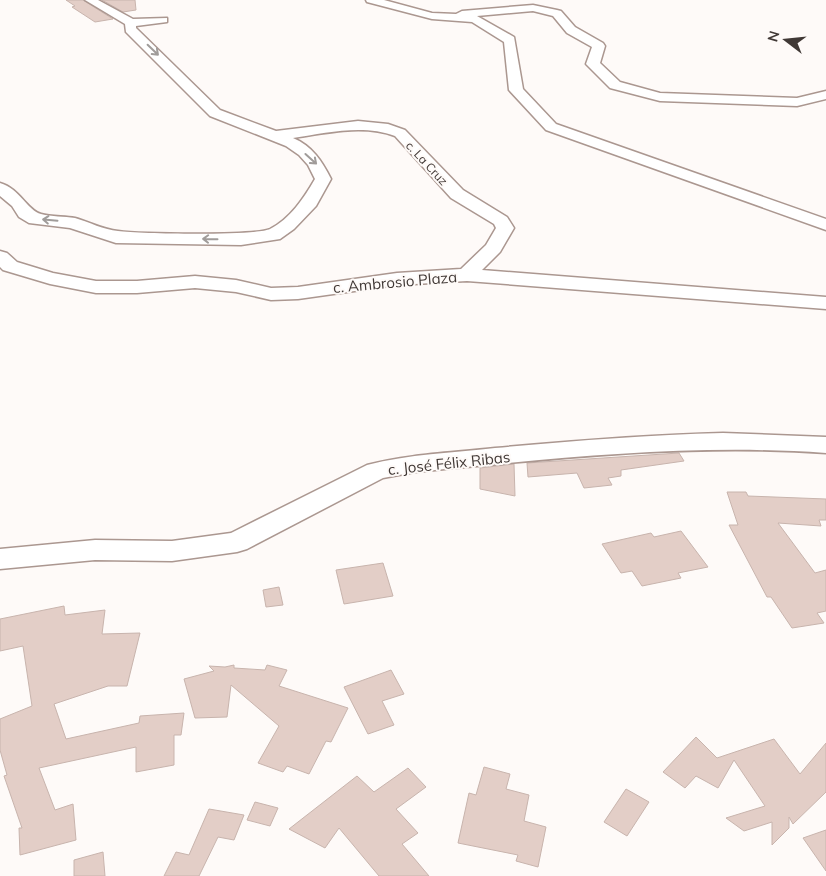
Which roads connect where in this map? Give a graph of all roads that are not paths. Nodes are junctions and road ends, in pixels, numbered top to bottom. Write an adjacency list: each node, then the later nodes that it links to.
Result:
1 (90, 0): 5 (street)
2 (371, 0): 3 (street)
3 (432, 16): 6 (street); 9 (street)
4 (163, 20): 5 (street)
5 (131, 22): 7 (street, one-way to 7)
6 (826, 95)
7 (279, 135): 8 (street, one-way to 8); 11 (street, c. La Cruz)
8 (0, 188)
9 (826, 225)
10 (0, 257): 11 (street, c. Ambrosio Plaza)
11 (467, 275): 12 (street, c. Ambrosio Plaza)
12 (826, 303)
13 (826, 445): 14 (street, c. José Félix Ribas)
14 (0, 559)

